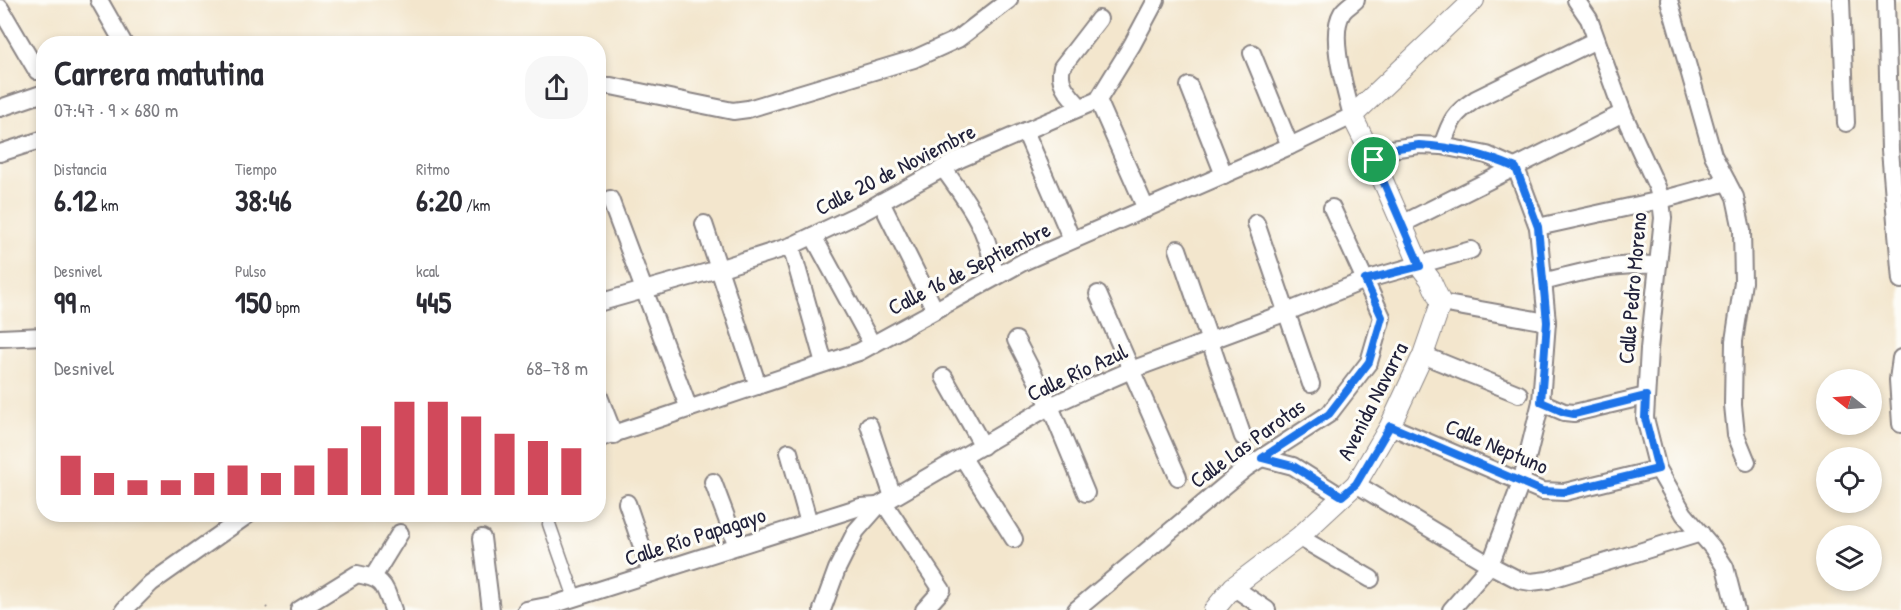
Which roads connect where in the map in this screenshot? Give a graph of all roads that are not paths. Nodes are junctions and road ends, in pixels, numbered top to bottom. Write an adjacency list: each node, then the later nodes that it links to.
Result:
1 (99, 0): 12 (street)
2 (1009, 0): 16 (street)
3 (1156, 0): 19 (street)
4 (1356, 0): 23 (street)
5 (1474, 0): 23 (street)
6 (1576, 0): 13 (street, Calle Pedro Moreno)
7 (1669, 0): 35 (street)
8 (1841, 0): 24 (street)
9 (1886, 0): 29 (street)
10 (0, 8): 15 (street)
11 (1100, 19): 20 (street)
12 (119, 36)
13 (1596, 40): 22 (street, Calle Pedro Moreno); 28 (street)
14 (1252, 52): 27 (street)
15 (36, 69)
16 (606, 86)
17 (1189, 86): 34 (street)
18 (36, 96): 21 (street)
19 (1098, 100): 20 (street, Calle 20 de Noviembre); 40 (street)
20 (1080, 107): 25 (street, Calle 20 de Noviembre)
21 (0, 108)
22 (1623, 113): 33 (street); 37 (street, Calle Pedro Moreno)
23 (1352, 116): 27 (street, Calle 16 de Septiembre); 31 (street)
24 (1846, 123)
25 (1025, 131): 32 (street, Calle 20 de Noviembre); 46 (street)
26 (36, 142): 30 (street)
27 (1290, 146): 34 (street, Calle 16 de Septiembre)
28 (1442, 146): 31 (street); 33 (street)
29 (1895, 150): 55 (street)
30 (0, 153)
31 (1374, 160): 43 (street)
32 (943, 168): 38 (street, Calle 20 de Noviembre); 53 (street)
33 (1516, 168): 43 (street); 44 (street)
34 (1224, 175): 40 (street, Calle 16 de Septiembre)
35 (1727, 182): 37 (street); 90 (street)
36 (610, 199): 57 (street)
37 (1661, 200): 44 (street); 50 (street, Calle Pedro Moreno)
38 (881, 202): 45 (street, Calle 20 de Noviembre); 61 (street)
39 (1332, 208): 54 (street, Calle Las Parotas)
40 (1146, 209): 46 (street, Calle 16 de Septiembre)
41 (1256, 223): 62 (street)
42 (704, 224): 52 (street)
43 (1402, 224): 51 (street)
44 (1538, 227): 56 (street)
45 (813, 236): 47 (street, Calle 20 de Noviembre); 68 (street)
46 (1072, 240): 53 (street, Calle 16 de Septiembre)
47 (791, 246): 52 (street, Calle 20 de Noviembre); 71 (street)
48 (1178, 249): 67 (street)
49 (1471, 250): 51 (street, Calle Río Azul)
50 (1658, 265): 56 (street); 77 (street, Calle Pedro Moreno)
51 (1420, 266): 54 (street, Calle Río Azul); 60 (street)
52 (718, 269): 57 (street, Calle 20 de Noviembre); 75 (street)
53 (995, 277): 61 (street, Calle 16 de Septiembre)
54 (1365, 280): 62 (street, Calle Río Azul); 89 (street, Calle Las Parotas)
55 (1901, 280)
56 (1544, 282): 63 (street)
57 (644, 290): 59 (street, Calle 20 de Noviembre); 80 (street)
58 (1098, 294): 72 (street)
59 (606, 301)
60 (1441, 303): 63 (street); 69 (street, Avenida Navarra)
61 (935, 310): 68 (street, Calle 16 de Septiembre)
62 (1287, 312): 67 (street, Calle Río Azul); 74 (street)
63 (1547, 322): 78 (street)
64 (36, 336): 65 (street)
65 (0, 338)
66 (1016, 340): 79 (street)
67 (1210, 340): 72 (street, Calle Río Azul); 85 (street)
68 (872, 344): 71 (street, Calle 16 de Septiembre)
69 (1423, 355): 76 (street); 83 (street, Avenida Navarra)
70 (1901, 358): 81 (street)
71 (824, 363): 75 (street, Calle 16 de Septiembre)
72 (1131, 370): 79 (street, Calle Río Azul); 92 (street)
73 (944, 377): 86 (street)
74 (1311, 384)
75 (758, 386): 80 (street, Calle 16 de Septiembre)
76 (1519, 394)
77 (1646, 396): 78 (street); 91 (street, Calle Pedro Moreno)
78 (1541, 402): 94 (street)
79 (1050, 406): 86 (street, Calle Río Azul); 96 (street)
80 (689, 409): 84 (street, Calle 16 de Septiembre)
81 (1901, 424)
82 (869, 425): 97 (street)
83 (1390, 426): 94 (street, Calle Neptuno); 95 (street, Avenida Navarra)
84 (606, 437)
85 (1243, 437)
86 (983, 446): 88 (street, Calle Río Azul)
87 (789, 452): 100 (street)
88 (963, 458): 97 (street, Calle Río Azul); 106 (street)
89 (1262, 458): 95 (street); 122 (street, Calle Las Parotas)
90 (1747, 462)
91 (1658, 469): 94 (street, Calle Neptuno); 103 (street, Calle Pedro Moreno)
92 (1178, 477)
93 (713, 482): 107 (street)
94 (1521, 483): 108 (street)
95 (1349, 490): 104 (street, Avenida Navarra); 108 (street)
96 (1086, 493)
97 (885, 502): 100 (street, Calle Río Papagayo); 120 (street, Calle Río Azul); 121 (street)
98 (627, 503): 109 (street)
99 (238, 522): 115 (street)
100 (809, 523): 107 (street, Calle Río Papagayo)
101 (549, 524): 113 (street)
102 (400, 533): 110 (street)
103 (1701, 533): 108 (street); 114 (street, Calle Pedro Moreno)
104 (1299, 537): 111 (street); 112 (street, Avenida Navarra)
105 (482, 538): 118 (street)
106 (1014, 539)
107 (737, 546): 109 (street, Calle Río Papagayo)
108 (1490, 565): 125 (street)
109 (651, 573): 113 (street, Calle Río Papagayo)
110 (373, 577): 116 (street); 117 (street)
111 (1371, 579)
112 (1233, 587): 123 (street, Avenida Navarra); 124 (street)
113 (575, 598): 119 (street, Calle Río Papagayo)
114 (1734, 609)
115 (124, 610)
116 (299, 610)
117 (393, 610)
118 (491, 610)
119 (526, 610)
120 (822, 610)
121 (924, 610)
122 (1076, 610)
123 (1214, 610)
124 (1267, 610)
125 (1451, 610)

